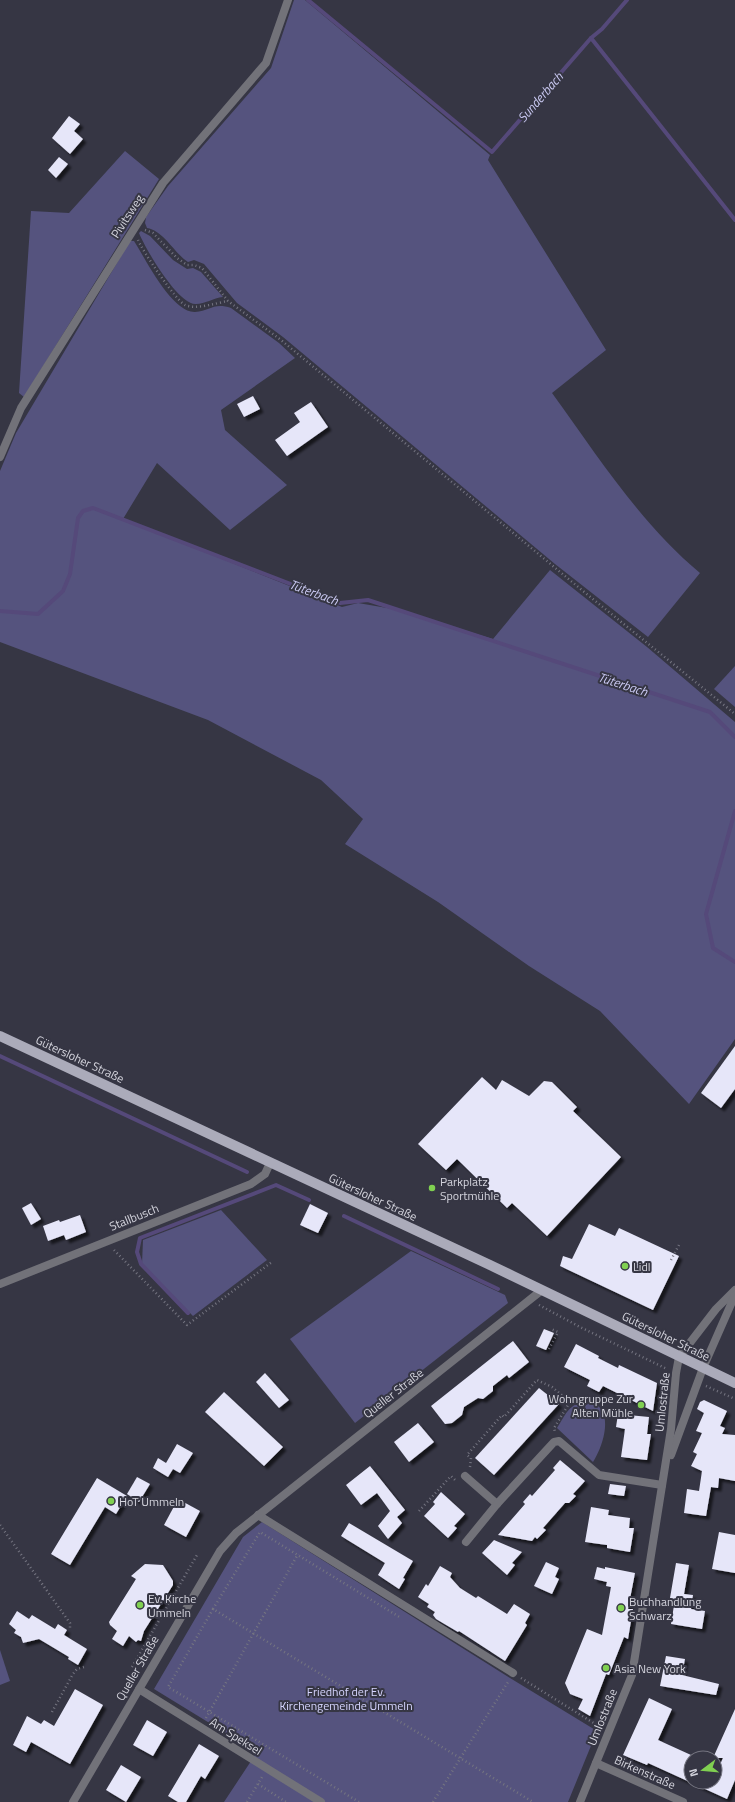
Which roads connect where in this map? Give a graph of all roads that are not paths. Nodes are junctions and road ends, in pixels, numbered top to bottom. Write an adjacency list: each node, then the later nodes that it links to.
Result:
1 (288, 0): 2 (street, Pivitsweg)
2 (0, 457)
3 (0, 1036): 4 (main road, Gütersloher Straße)
4 (270, 1163): 5 (street, Stallbusch); 6 (main road, Gütersloher Straße)
5 (0, 1284)
6 (542, 1290): 9 (main road, Gütersloher Straße); 16 (street, Queller Straße)
7 (735, 1290): 9 (street)
8 (735, 1295): 10 (street, Umlostraße)
9 (679, 1357): 10 (main road, Gütersloher Straße); 12 (street, Umlostraße)
10 (703, 1368): 11 (main road, Gütersloher Straße); 12 (street, Umlostraße)
11 (735, 1383)
12 (665, 1473): 14 (street, Umlostraße)
13 (465, 1476): 15 (street)
14 (662, 1485): 15 (street); 20 (street, Umlostraße)
15 (497, 1504): 17 (street)
16 (258, 1515): 18 (street); 19 (street, Queller Straße)
17 (466, 1542)
18 (513, 1673)
19 (139, 1689): 21 (street, Queller Straße); 22 (street, Am Speksel)
20 (596, 1763): 23 (street, Umlostraße); 24 (street, Birkenstraße)
21 (73, 1802)
22 (320, 1802)
23 (580, 1802)
24 (683, 1802)

